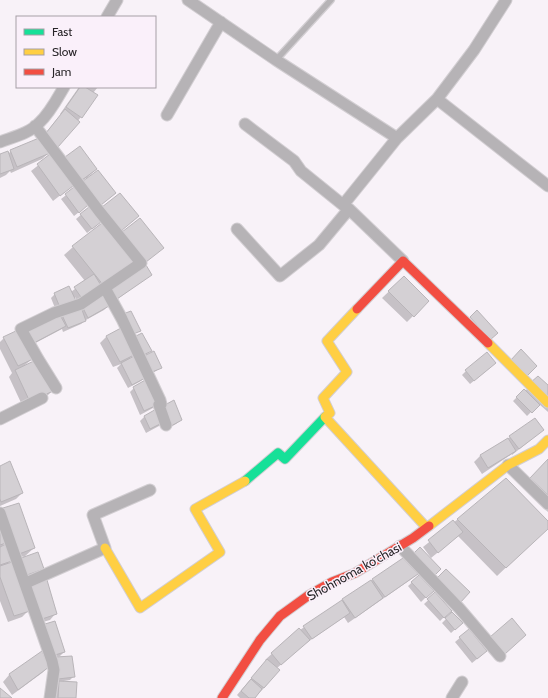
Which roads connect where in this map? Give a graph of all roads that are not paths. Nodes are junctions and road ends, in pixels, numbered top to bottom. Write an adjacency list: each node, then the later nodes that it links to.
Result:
1 (117, 0): 5 (street)
2 (188, 0): 6 (street)
3 (331, 0): 7 (lane)
4 (506, 0): 9 (street)
5 (107, 16)
6 (221, 22): 7 (street); 10 (street)
7 (276, 60): 13 (street)
8 (63, 88): 12 (street)
9 (437, 99): 13 (street); 15 (street)
10 (167, 115)
11 (245, 124): 16 (street)
12 (35, 126): 14 (street); 19 (street)
13 (397, 138): 16 (street)
14 (0, 142)
15 (548, 186)
16 (346, 207): 17 (street); 18 (street)
17 (237, 229)
18 (403, 261): 22 (street); 23 (street)
19 (105, 288): 20 (street); 25 (street)
20 (56, 388)
21 (42, 398): 24 (street)
22 (548, 403)
23 (325, 417): 31 (street); 33 (street)
24 (0, 419)
25 (166, 425)
26 (548, 440): 27 (street, Shohnoma ko'chasi)
27 (508, 465): 29 (street); 31 (street, Shohnoma ko'chasi)
28 (150, 490): 33 (street)
29 (548, 504)
30 (0, 513): 34 (street)
31 (426, 527): 32 (street, Shohnoma ko'chasi)
32 (400, 546): 35 (street); 38 (street, Shohnoma ko'chasi)
33 (105, 548): 34 (street)
34 (26, 583): 37 (street)
35 (500, 656)
36 (462, 682): 39 (street)
37 (50, 698)
38 (222, 698)
39 (452, 698)

